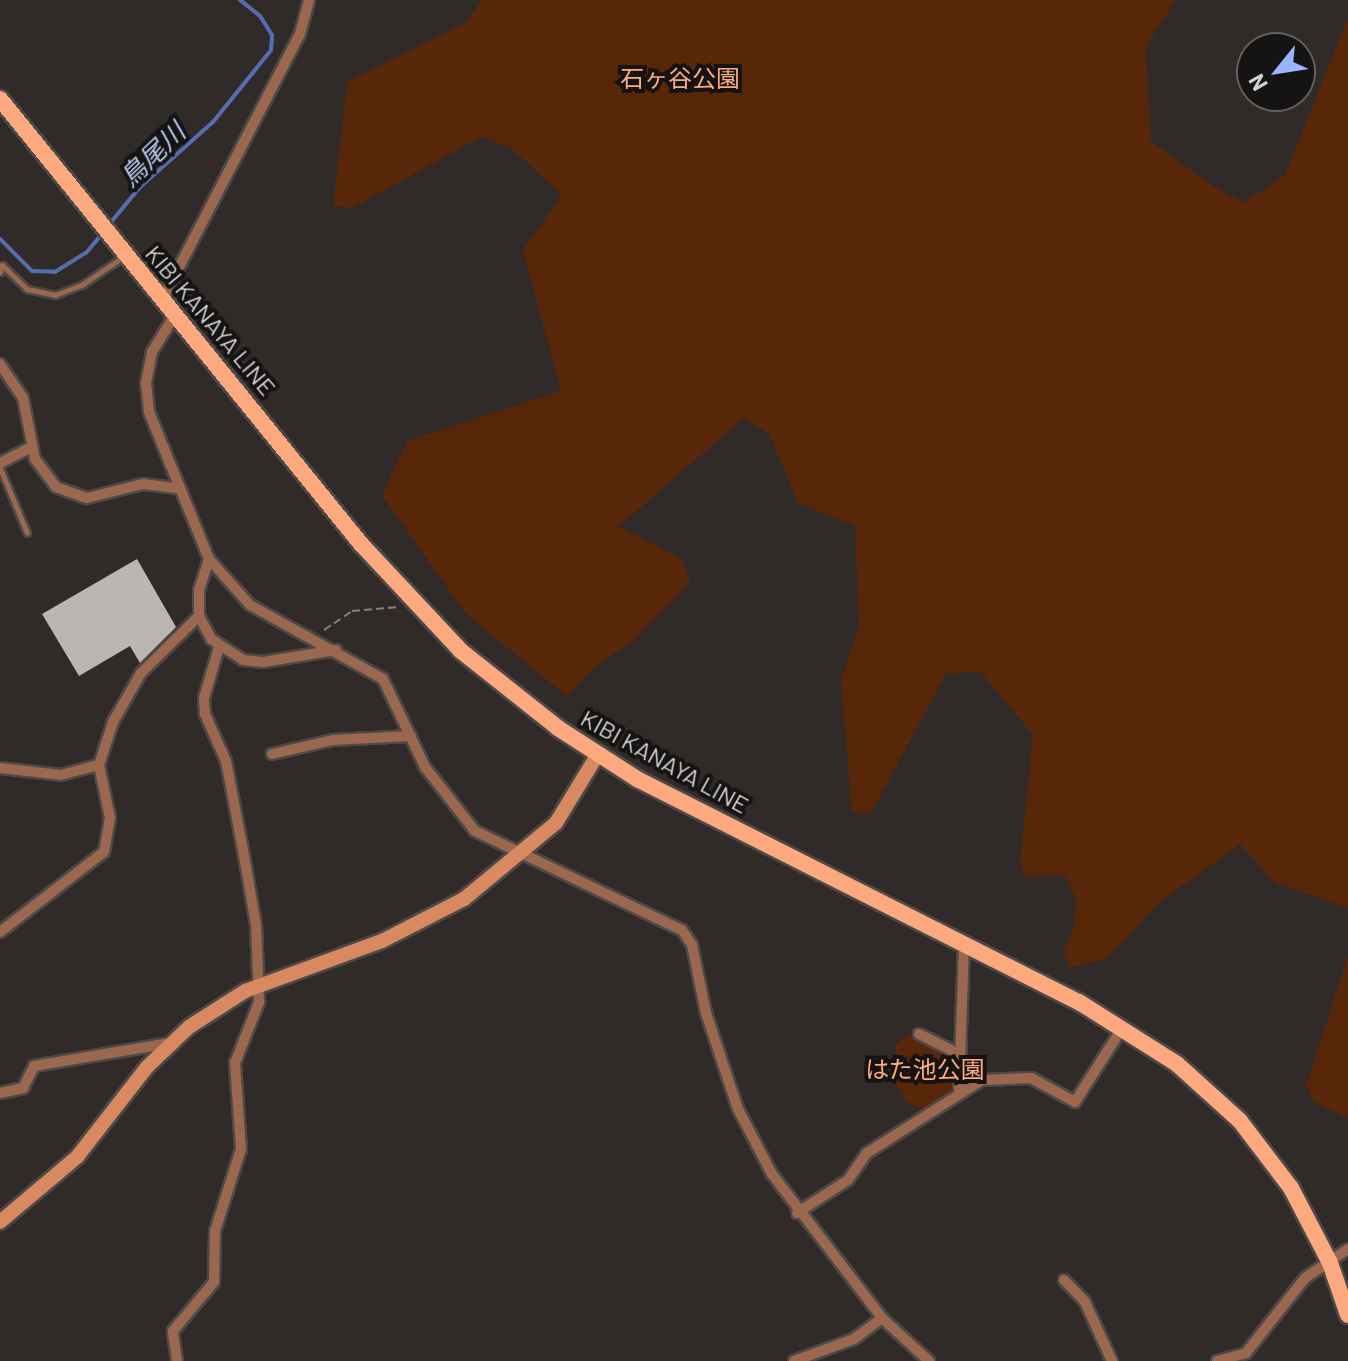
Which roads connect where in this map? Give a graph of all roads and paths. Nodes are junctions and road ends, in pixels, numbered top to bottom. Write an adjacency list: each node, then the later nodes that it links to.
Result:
1 (309, 0): 5 (street)
2 (0, 99): 3 (main road, KIBI KANAYA LINE)
3 (120, 248): 4 (lane); 5 (main road, KIBI KANAYA LINE)
4 (0, 272)
5 (162, 300): 6 (main road, KIBI KANAYA LINE)
6 (175, 315): 10 (street); 13 (main road, KIBI KANAYA LINE)
7 (0, 364): 8 (street)
8 (31, 447): 9 (street); 10 (street)
9 (0, 465): 11 (lane)
10 (177, 488): 12 (street)
11 (27, 533)
12 (209, 559): 14 (street); 15 (street)
13 (417, 607): 15 (path); 20 (main road, KIBI KANAYA LINE)
14 (199, 616): 16 (street); 21 (street)
15 (314, 639): 17 (street)
16 (219, 647): 17 (street); 26 (street)
17 (336, 650): 18 (street)
18 (411, 736): 19 (street); 23 (street)
19 (272, 754)
20 (598, 754): 23 (street); 25 (main road, KIBI KANAYA LINE)
21 (99, 765): 22 (street); 24 (street)
22 (0, 768)
23 (522, 856): 26 (street); 33 (street)
24 (0, 932)
25 (964, 944): 27 (main road, KIBI KANAYA LINE); 30 (street)
26 (258, 985): 29 (street); 40 (street)
27 (1123, 1027): 32 (street); 36 (main road, KIBI KANAYA LINE)
28 (919, 1034): 30 (street)
29 (172, 1042): 31 (street); 34 (street)
30 (957, 1053): 32 (street)
31 (0, 1093)
32 (959, 1093): 33 (street)
33 (797, 1213): 39 (street)
34 (0, 1222)
35 (1348, 1249): 36 (street)
36 (1330, 1263): 38 (main road, KIBI KANAYA LINE); 44 (street)
37 (1064, 1280): 43 (street)
38 (1348, 1315)
39 (882, 1318): 41 (street); 42 (street)
40 (177, 1361)
41 (794, 1361)
42 (929, 1361)
43 (1112, 1361)
44 (1217, 1361)

